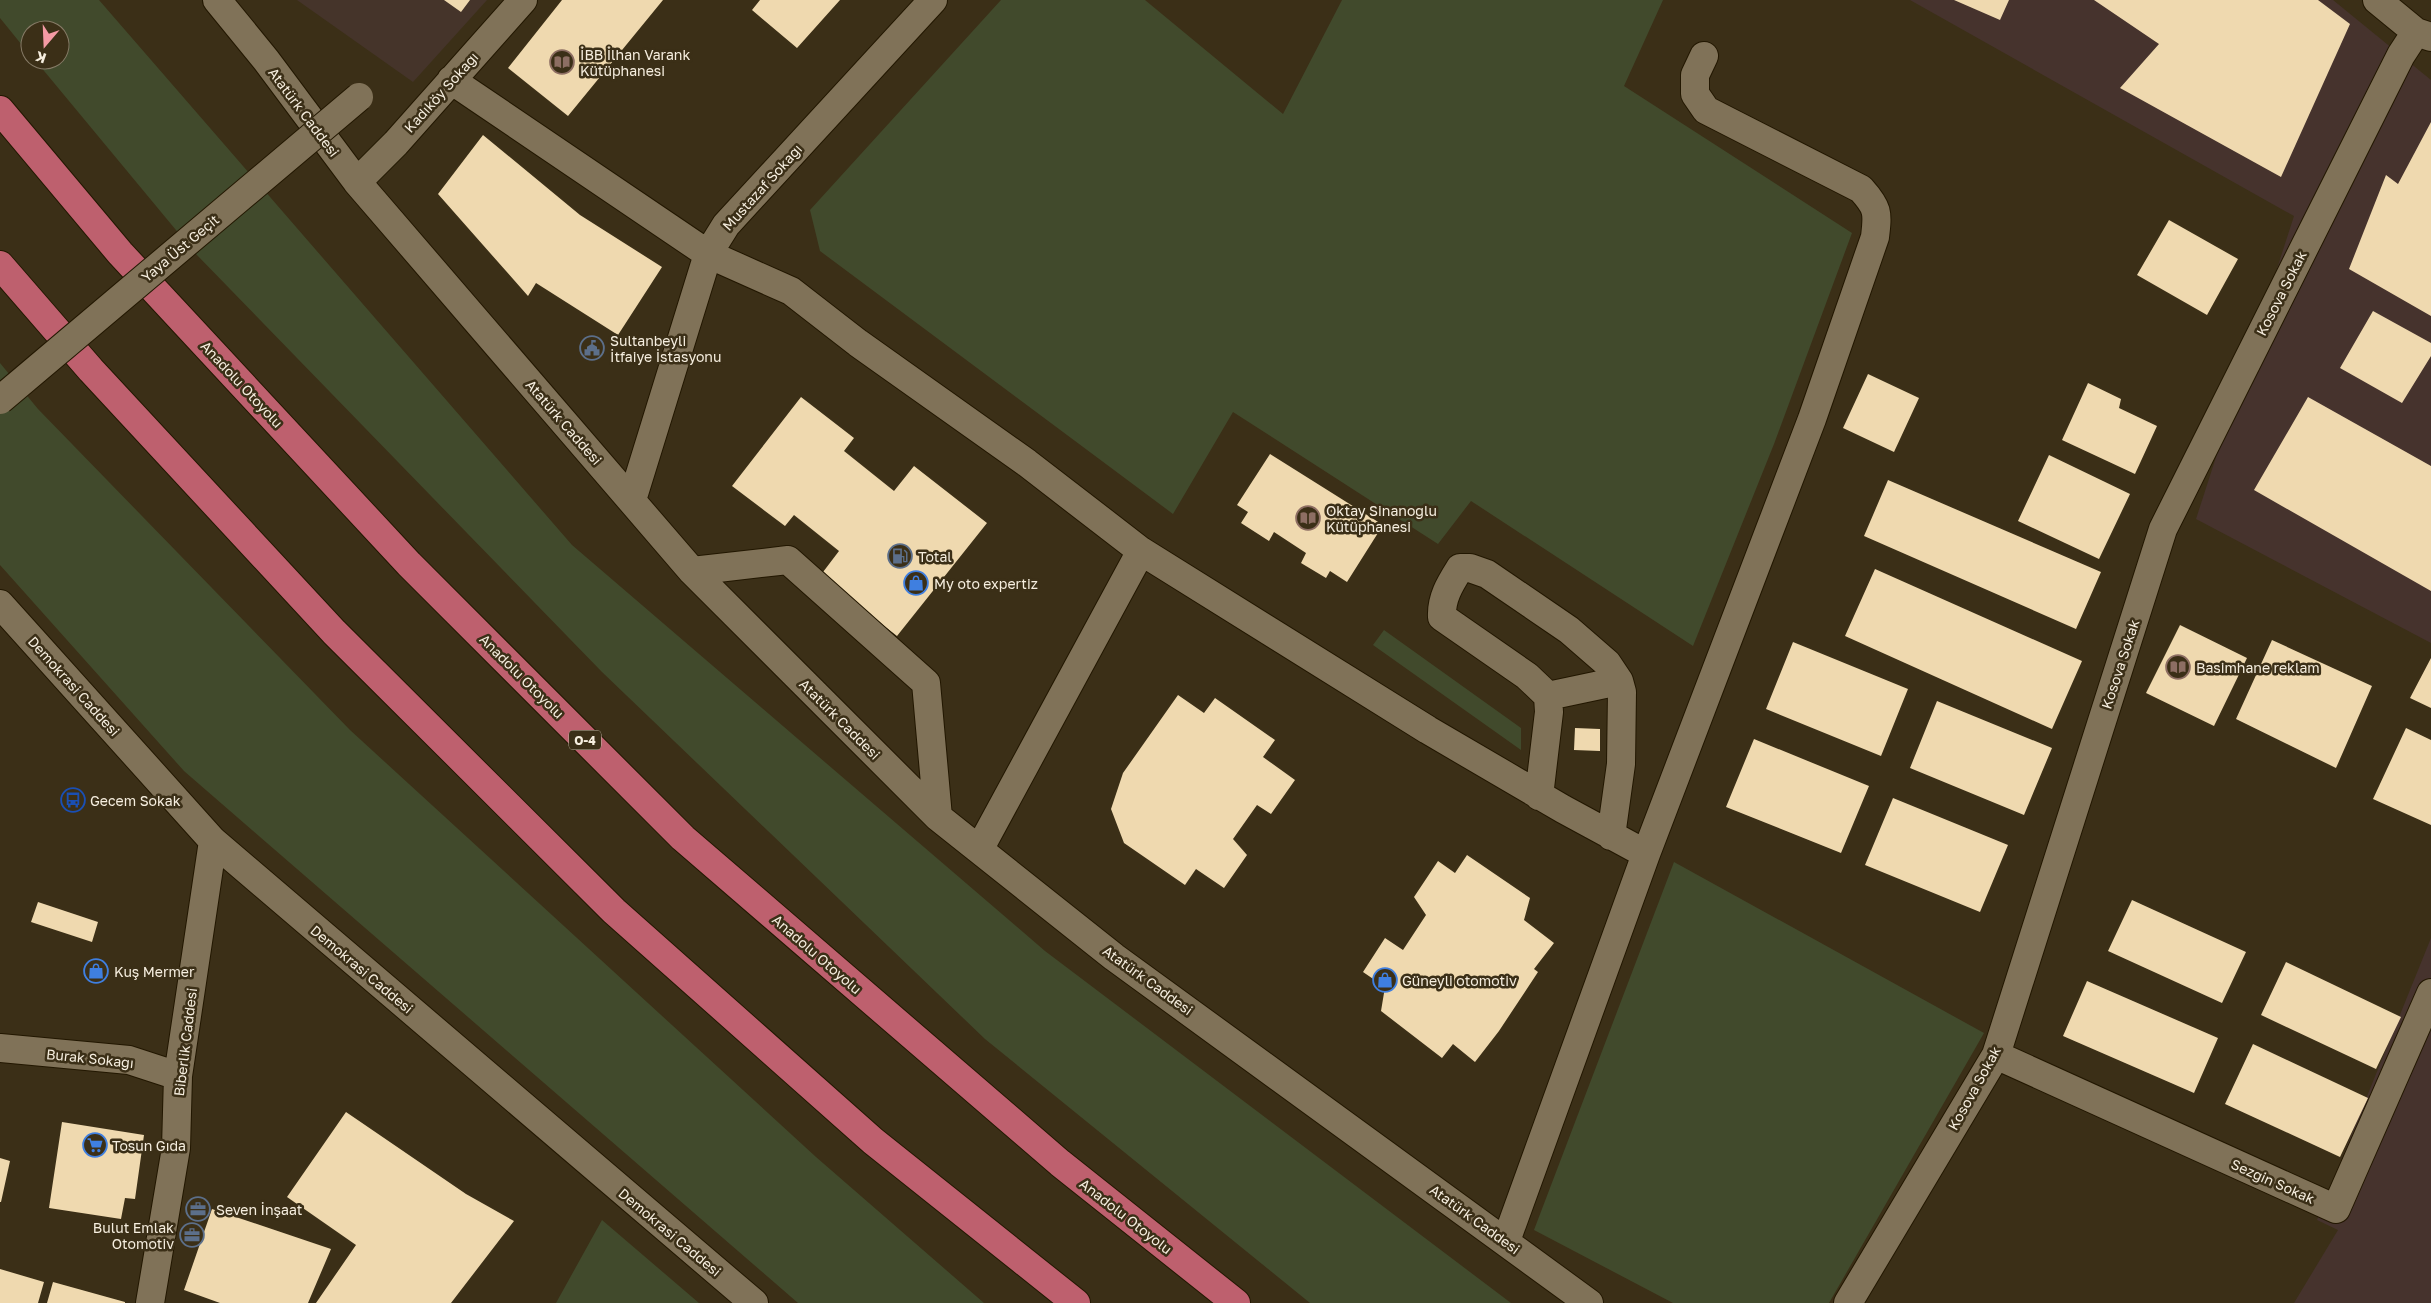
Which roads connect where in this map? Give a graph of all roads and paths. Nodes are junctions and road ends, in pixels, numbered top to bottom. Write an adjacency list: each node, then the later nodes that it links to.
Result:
1 (218, 0): 10 (street, Atatürk Caddesi)
2 (523, 0): 7 (street, Kadıköy Sokağı)
3 (933, 0): 11 (street, Mustazaf Sokağı)
4 (2377, 0): 5 (street)
5 (2424, 34): 28 (street, Kosova Sokak)
6 (1704, 56): 25 (street)
7 (451, 80): 10 (street, Kadıköy Sokağı); 11 (street)
8 (359, 96): 13 (street, Yaya Üst Geçit, bridge)
9 (0, 110): 36 (highway, Anadolu Otoyolu / O-4)
10 (357, 182): 14 (street, Atatürk Caddesi)
11 (708, 254): 14 (street, Mustazaf Sokağı); 15 (street)
12 (0, 265): 30 (highway)
13 (0, 400)
14 (632, 500): 16 (street, Atatürk Caddesi)
15 (1141, 551): 20 (street); 24 (street)
16 (692, 571): 21 (street, Atatürk Caddesi); 21 (street)
17 (0, 604): 23 (street, Demokrasi Caddesi)
18 (1619, 681): 19 (street); 19 (street); 22 (street)
19 (1548, 696): 20 (street)
20 (1539, 796): 22 (street)
21 (938, 817): 24 (street, Atatürk Caddesi)
22 (1611, 836): 25 (street)
23 (213, 841): 29 (street, Biberlik Caddesi); 33 (street, Demokrasi Caddesi)
24 (980, 848): 31 (street, Atatürk Caddesi)
25 (1646, 854): 31 (street)
26 (2431, 993): 28 (street, Sezgin Sokak)
27 (0, 1048): 29 (street, Burak Sokağı)
28 (1996, 1055): 38 (street, Kosova Sokak)
29 (178, 1076): 32 (street, Biberlik Caddesi)
30 (873, 1141): 34 (highway); 35 (highway)
31 (1506, 1241): 37 (street, Atatürk Caddesi)
32 (150, 1303)
33 (754, 1303)
34 (1054, 1303)
35 (1076, 1303)
36 (1236, 1303)
37 (1589, 1303)
38 (1848, 1303)

